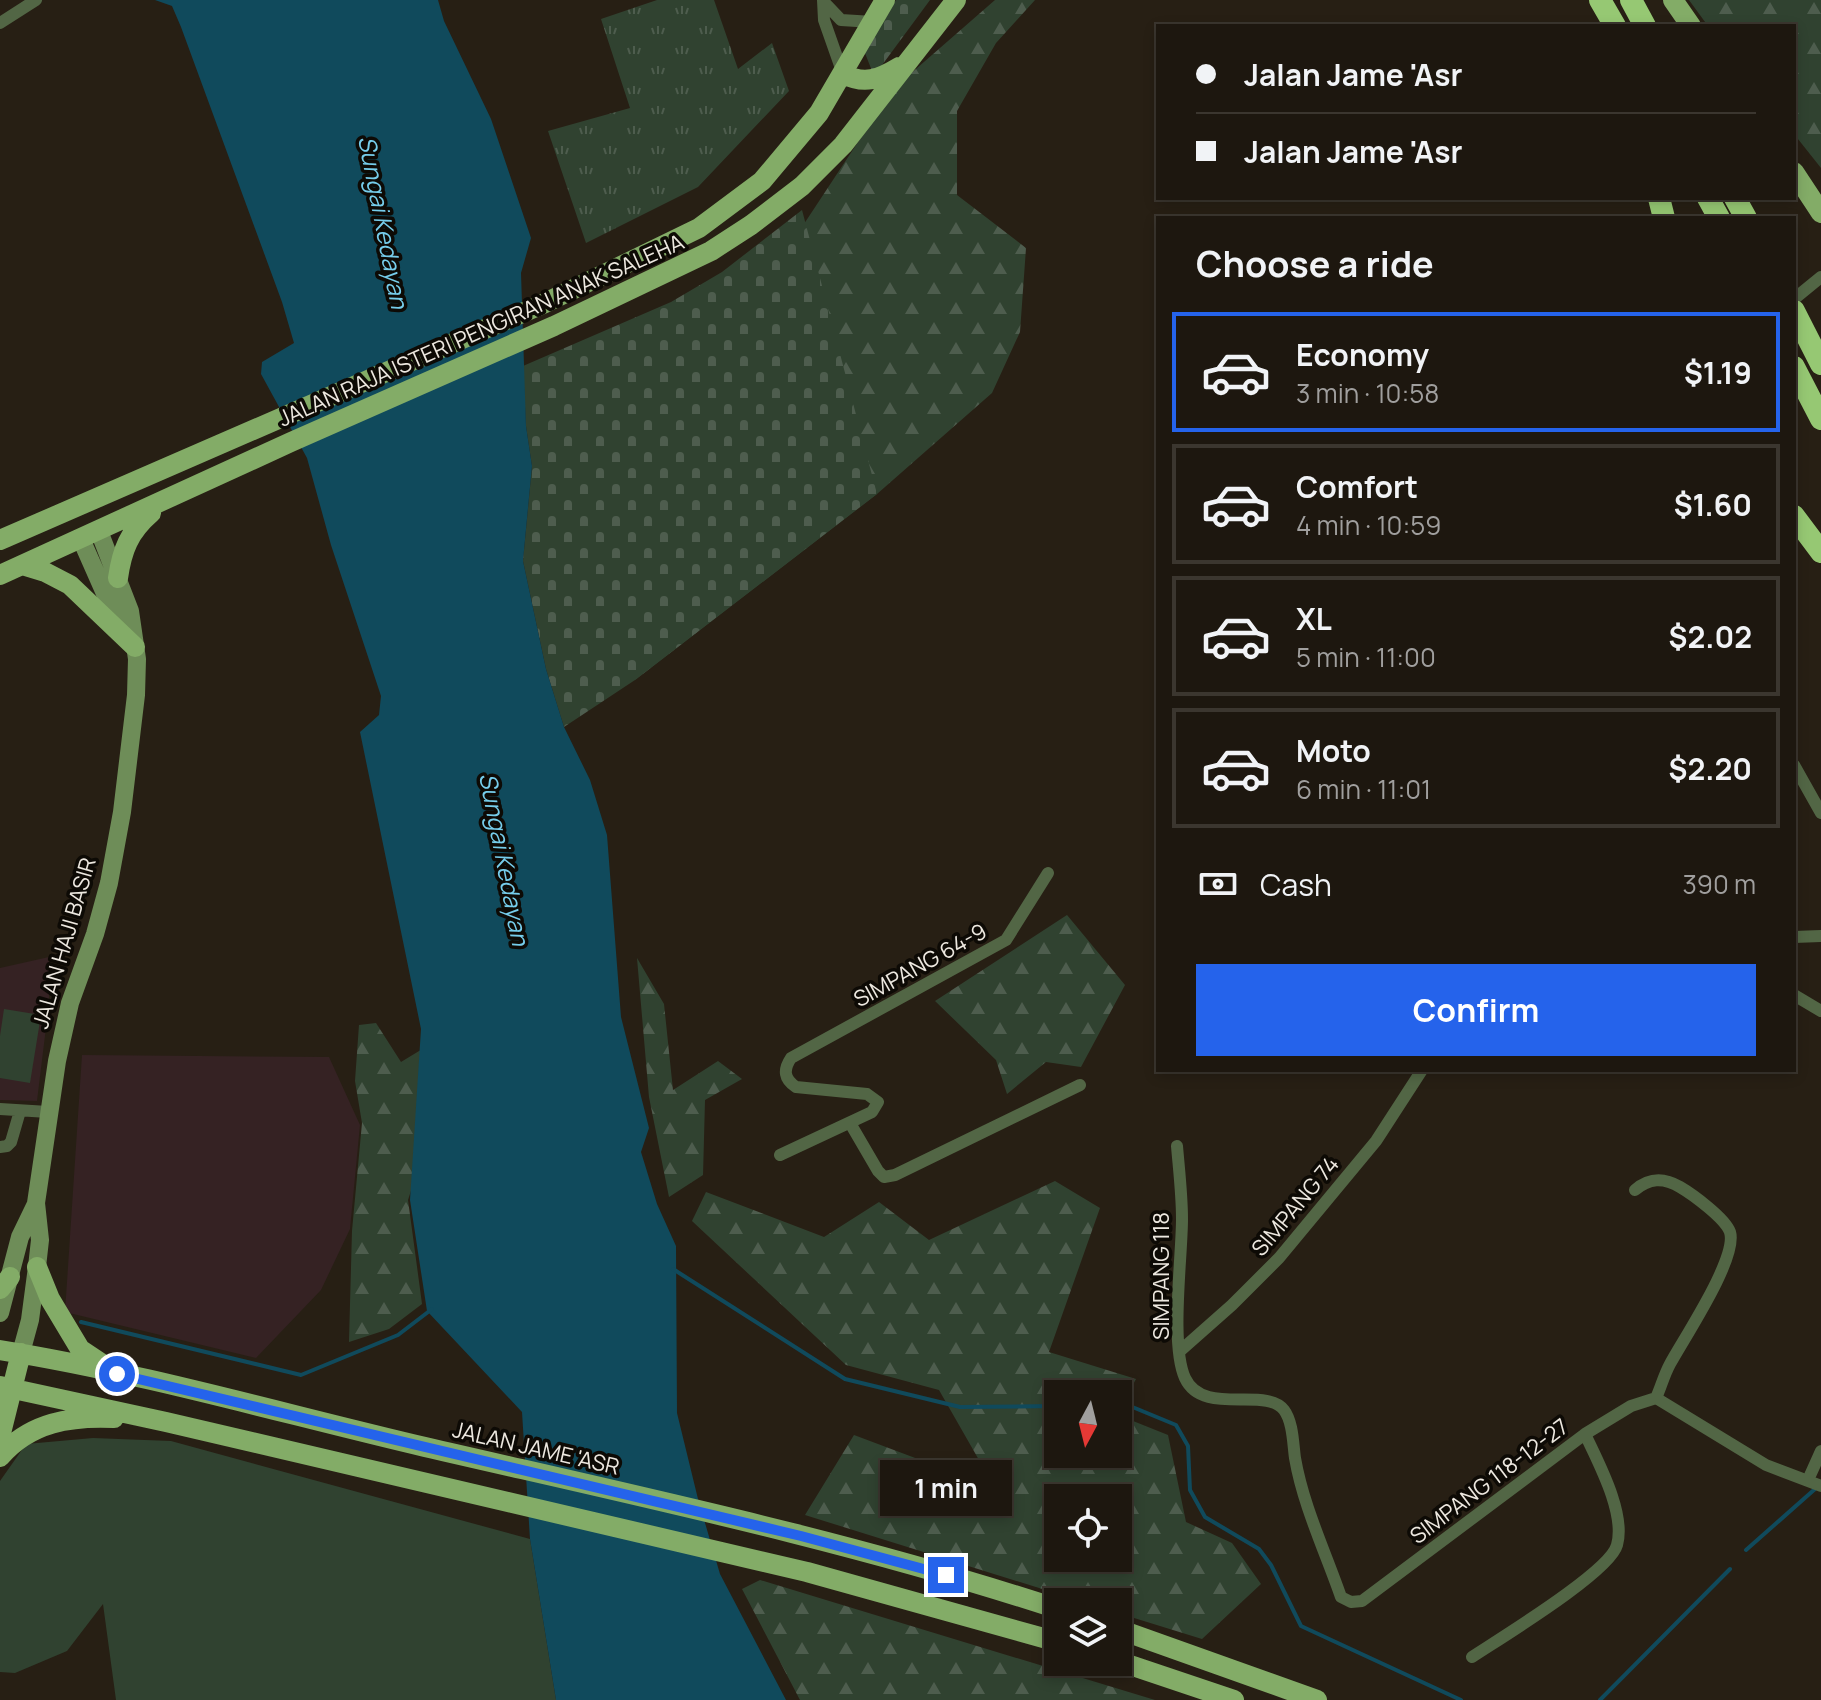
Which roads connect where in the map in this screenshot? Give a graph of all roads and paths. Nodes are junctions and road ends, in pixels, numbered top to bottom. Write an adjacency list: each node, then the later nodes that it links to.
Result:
1 (36, 0): 9 (street)
2 (823, 0): 8 (street); 15 (street)
3 (885, 0): 8 (main road, JALAN RAJA ISTERI PENGIRAN ANAK SALEHA)
4 (956, 0): 14 (main road, JALAN RAJA ISTERI PENGIRAN ANAK SALEHA)
5 (1599, 0): 10 (highway); 11 (highway)
6 (1631, 0): 12 (highway)
7 (1673, 0): 13 (main road)
8 (873, 22): 15 (main road, JALAN RAJA ISTERI PENGIRAN ANAK SALEHA)
9 (0, 23)
10 (1606, 24)
11 (1614, 24)
12 (1644, 24)
13 (1690, 24)
14 (909, 61): 15 (main road); 24 (main road, JALAN RAJA ISTERI PENGIRAN ANAK SALEHA)
15 (843, 74): 25 (main road, JALAN RAJA ISTERI PENGIRAN ANAK SALEHA)
16 (1796, 175): 17 (main road)
17 (1821, 213)
18 (1821, 277): 19 (street)
19 (1796, 297)
20 (1796, 315): 21 (highway)
21 (1821, 364)
22 (1796, 371): 23 (highway)
23 (1821, 419)
24 (166, 500): 28 (main road, JALAN RAJA ISTERI PENGIRAN ANAK SALEHA); 33 (main road)
25 (86, 503): 26 (main road, JALAN RAJA ISTERI PENGIRAN ANAK SALEHA); 28 (main road, JALAN HAJI BASIR)
26 (67, 511): 28 (main road, JALAN HAJI BASIR); 29 (main road, JALAN RAJA ISTERI PENGIRAN ANAK SALEHA)
27 (1796, 519): 30 (highway)
28 (90, 535): 31 (main road, JALAN RAJA ISTERI PENGIRAN ANAK SALEHA); 33 (main road, JALAN HAJI BASIR); 34 (main road, JALAN HAJI BASIR)
29 (0, 540)
30 (1821, 552)
31 (22, 565): 32 (main road, JALAN RAJA ISTERI PENGIRAN ANAK SALEHA); 34 (main road)
32 (0, 575)
33 (118, 578): 34 (main road, JALAN HAJI BASIR)
34 (135, 647): 46 (main road, JALAN HAJI BASIR)
35 (1796, 769): 36 (street)
36 (1821, 813)
37 (1048, 873): 47 (street, SIMPANG 64-9)
38 (1821, 936): 39 (street)
39 (1796, 937)
40 (1796, 996): 41 (street)
41 (1821, 1011)
42 (1421, 1072): 57 (street, SIMPANG 74)
43 (1080, 1085): 47 (street)
44 (0, 1109): 45 (street)
45 (20, 1111): 46 (street); 49 (street)
46 (48, 1112): 52 (main road, JALAN HAJI BASIR)
47 (850, 1123): 50 (street)
48 (1177, 1146): 57 (street, SIMPANG 118)
49 (0, 1147)
50 (780, 1155)
51 (1635, 1190): 62 (street)
52 (36, 1203): 53 (main road, JALAN HAJI BASIR); 54 (main road, JALAN HAJI BASIR)
53 (37, 1267): 58 (main road, JALAN HAJI BASIR); 59 (main road)
54 (5, 1283): 55 (main road, JALAN HAJI BASIR)
55 (0, 1313)
56 (0, 1350): 58 (main road, JALAN JAME 'ASR)
57 (1180, 1351): 70 (street, SIMPANG 118)
58 (21, 1353): 59 (main road, JALAN JAME 'ASR); 60 (main road)
59 (117, 1374): 61 (main road, JALAN JAME 'ASR)
60 (6, 1387): 63 (main road); 65 (main road)
61 (174, 1387): 63 (main road); 71 (main road, JALAN JAME 'ASR)
62 (1656, 1398): 64 (street, SIMPANG 118-12-27); 68 (street)
63 (166, 1422): 67 (main road); 73 (main road)
64 (1585, 1434): 70 (street, SIMPANG 118-12-27); 74 (street)
65 (0, 1437)
66 (1821, 1451): 68 (street)
67 (0, 1457)
68 (1808, 1480): 69 (street)
69 (1821, 1486)
70 (1351, 1602)
71 (1044, 1605)
72 (1132, 1634): 77 (main road)
73 (1044, 1638)
74 (1472, 1657)
75 (1132, 1666): 76 (main road)
76 (1234, 1700)
77 (1317, 1700)

